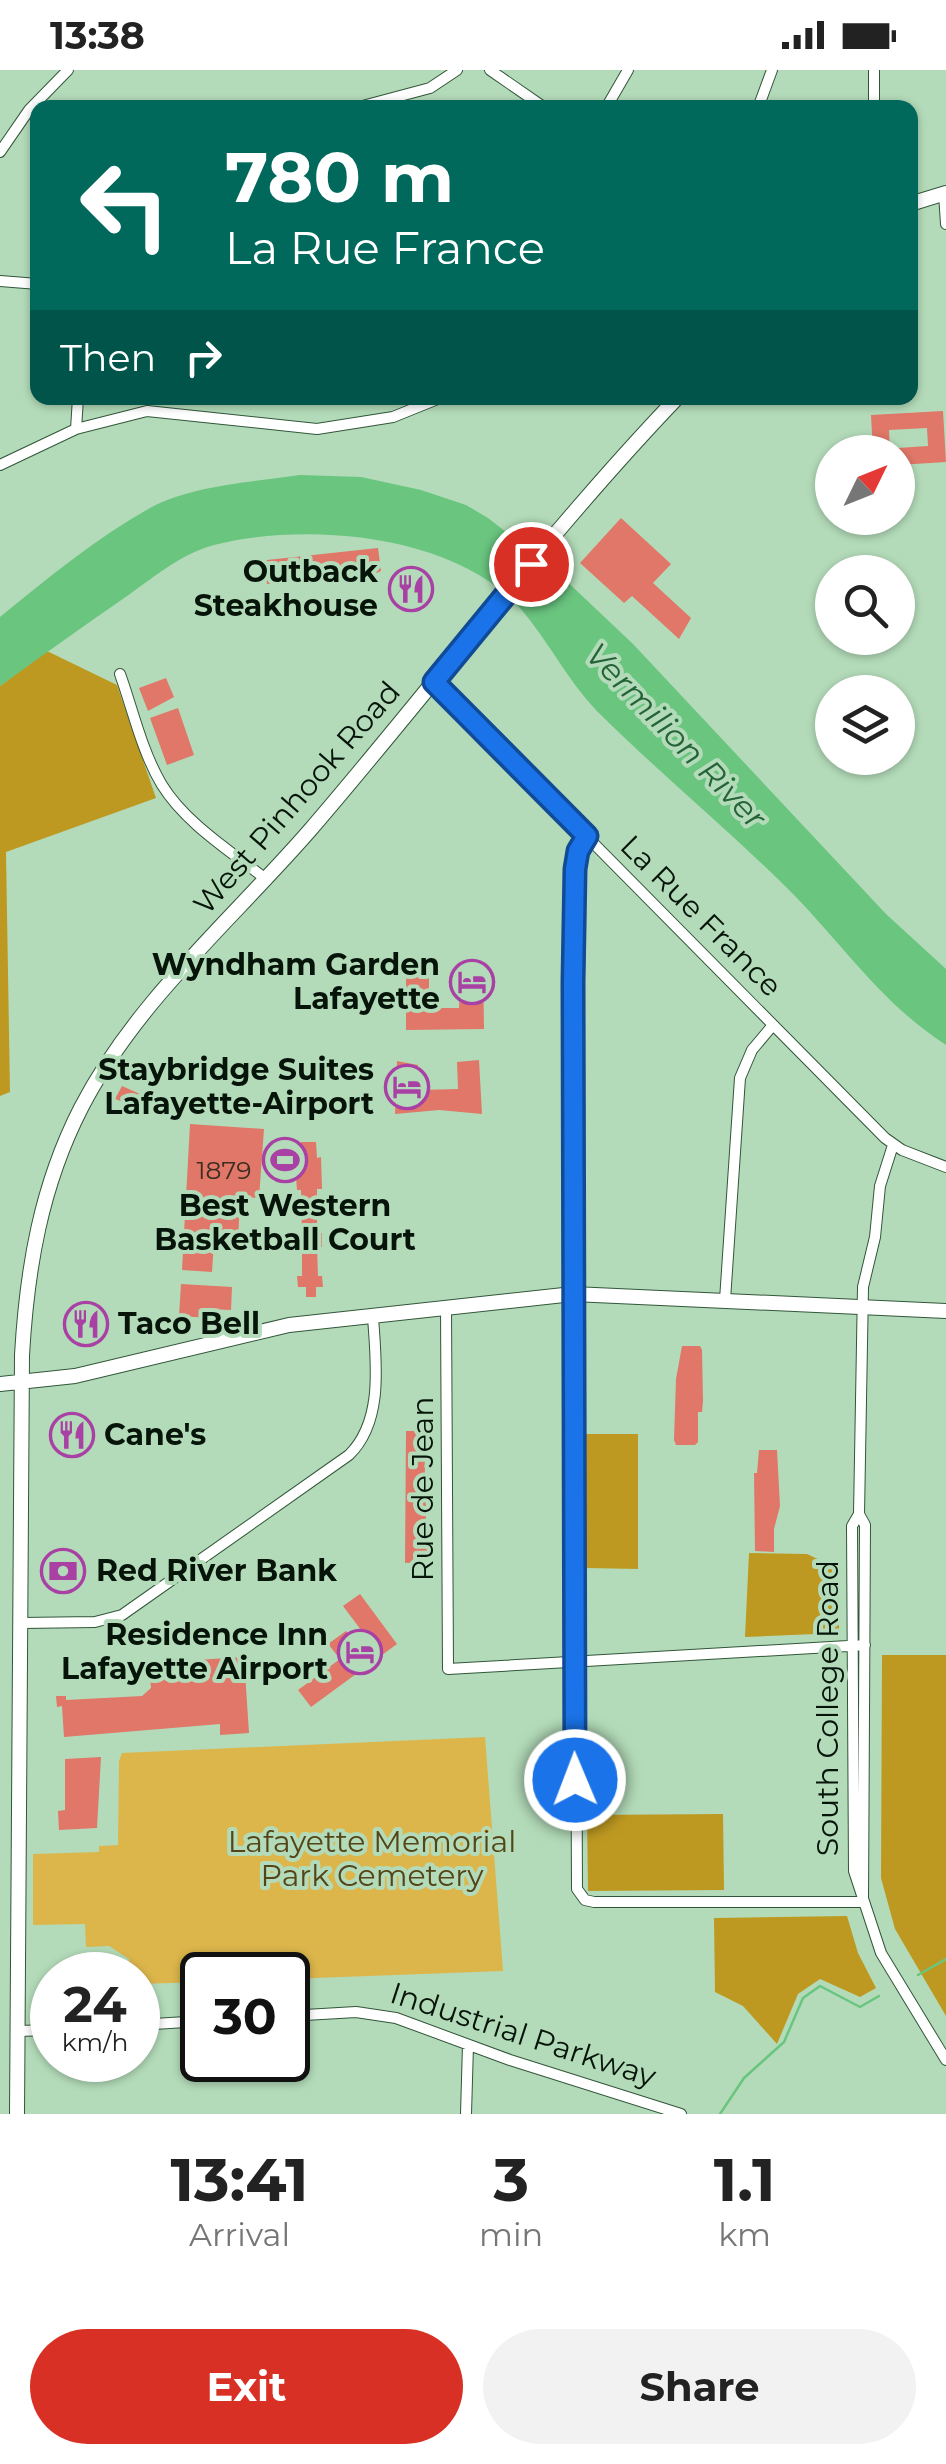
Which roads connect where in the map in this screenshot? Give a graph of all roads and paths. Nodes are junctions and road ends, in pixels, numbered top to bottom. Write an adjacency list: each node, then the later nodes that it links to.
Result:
1 (68, 70): 7 (street)
2 (457, 70): 8 (street)
3 (490, 70): 9 (street)
4 (628, 70): 10 (street)
5 (772, 70): 11 (street)
6 (874, 70): 12 (street)
7 (39, 100)
8 (385, 100)
9 (534, 100)
10 (611, 100)
11 (761, 100)
12 (874, 100)
13 (30, 109): 14 (street)
14 (0, 152)
15 (945, 193): 16 (main road); 17 (street)
16 (918, 201)
17 (946, 224)
18 (0, 281): 19 (street)
19 (30, 283)
20 (78, 405): 23 (street)
21 (423, 405): 23 (street)
22 (670, 405): 26 (main road, West Pinhook Road)
23 (76, 429): 24 (street)
24 (0, 465)
25 (120, 674): 28 (street)
26 (434, 682): 27 (street, La Rue France); 28 (main road, West Pinhook Road)
27 (587, 836): 29 (street, La Rue France); 32 (street)
28 (267, 880): 39 (main road, West Pinhook Road)
29 (773, 1025): 30 (street, La Rue France); 33 (street)
30 (893, 1144): 31 (street, La Rue France); 34 (street, South College Road)
31 (946, 1167)
32 (574, 1294): 33 (main road); 35 (main road); 44 (street)
33 (725, 1300): 34 (main road)
34 (862, 1306): 36 (main road); 40 (street, South College Road)
35 (446, 1308): 37 (main road); 44 (street, Rue de Jean)
36 (946, 1311)
37 (373, 1317): 39 (main road); 41 (street)
38 (0, 1384): 39 (main road)
39 (22, 1384): 41 (main road, West Pinhook Road)
40 (859, 1514): 42 (street, South College Road); 43 (street, South College Road)
41 (22, 1623): 47 (main road, West Pinhook Road)
42 (866, 1645): 43 (street); 45 (street, South College Road)
43 (852, 1647): 44 (street); 45 (street, South College Road)
44 (574, 1662): 45 (street)
45 (863, 1902): 50 (street, South College Road)
46 (310, 2015): 49 (street, Industrial Parkway)
47 (18, 2031): 48 (street); 51 (main road, West Pinhook Road)
48 (30, 2031)
49 (468, 2045): 52 (street); 53 (street, Industrial Parkway)
50 (946, 2060)
51 (17, 2114)
52 (466, 2114)
53 (681, 2114)

